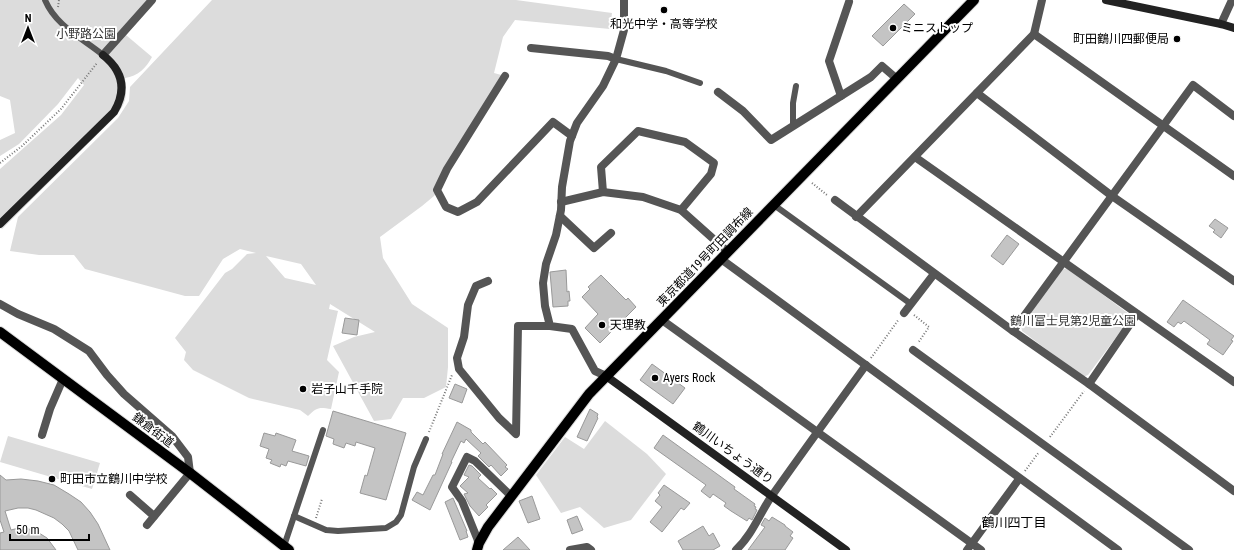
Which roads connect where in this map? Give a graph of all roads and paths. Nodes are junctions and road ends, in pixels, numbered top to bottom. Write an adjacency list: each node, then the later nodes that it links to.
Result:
1 (45, 0): 15 (lane)
2 (58, 0): 10 (path)
3 (152, 0): 15 (street)
4 (624, 0): 16 (street)
5 (974, 0): 18 (main road, 東京都道19号町田調布線)
6 (1042, 0): 13 (street)
7 (1106, 0): 11 (street)
8 (1232, 0): 11 (street)
9 (849, 2): 23 (street)
10 (58, 10)
11 (1221, 24): 12 (street)
12 (1234, 28)
13 (1034, 34): 22 (street); 26 (street)
14 (531, 48): 16 (street)
15 (103, 55): 29 (path); 40 (street)
16 (616, 59): 19 (lane); 27 (street)
17 (505, 76): 27 (street)
18 (897, 79): 23 (street); 36 (main road, 東京都道19号町田調布線)
19 (700, 83)
20 (796, 86): 25 (lane)
21 (718, 92): 25 (street)
22 (977, 93): 28 (street); 33 (street)
23 (841, 96): 25 (street)
24 (1234, 116): 26 (street)
25 (793, 125)
26 (1163, 125): 30 (street); 33 (street)
27 (572, 136): 35 (street)
28 (915, 157): 39 (street); 43 (street)
29 (0, 163)
30 (1234, 176)
31 (812, 183): 34 (path)
32 (603, 192): 35 (street); 37 (street); 37 (street)
33 (1112, 196): 43 (street); 46 (street)
34 (834, 200): 39 (street)
35 (561, 202): 38 (street)
36 (774, 205): 42 (main road, 東京都道19号町田調布線); 48 (lane)
37 (681, 210): 42 (street)
38 (560, 216): 41 (street); 51 (street)
39 (856, 217): 44 (street)
40 (0, 224)
41 (611, 232)
42 (725, 255): 50 (main road, 東京都道19号町田調布線); 56 (street)
43 (1064, 262): 49 (street); 52 (street)
44 (934, 274): 48 (street); 52 (street)
45 (488, 281): 55 (street)
46 (1234, 281)
47 (0, 304): 66 (street)
48 (907, 309): 54 (path); 56 (path)
49 (1137, 314): 59 (street); 60 (street)
50 (662, 320): 57 (main road, 東京都道19号町田調布線); 62 (street)
51 (550, 326): 55 (street); 57 (street)
52 (1013, 331): 60 (street)
53 (0, 332): 58 (main road, 鎌倉街道)
54 (913, 350): 65 (street)
55 (457, 361): 64 (path)
56 (866, 365): 62 (street); 67 (street)
57 (606, 376): 70 (main road, 東京都道19号町田調布線); 71 (street, 鶴川いちょう通り)
58 (63, 379): 63 (street); 66 (main road, 鎌倉街道)
59 (1234, 382)
60 (1090, 384): 65 (path); 68 (street)
61 (323, 430): 74 (lane)
62 (818, 432): 71 (street); 78 (street)
63 (42, 435)
64 (426, 439): 75 (lane)
65 (1044, 445): 67 (path); 86 (street)
66 (190, 473): 73 (street); 79 (main road, 鎌倉街道)
67 (1020, 479): 78 (street); 85 (street)
68 (1234, 491)
69 (130, 495): 73 (street)
70 (512, 496): 77 (main road, 東京都道19号町田調布線); 77 (street)
71 (772, 496): 82 (street); 83 (street, 鶴川いちょう通り)
72 (322, 498): 75 (path)
73 (154, 516): 76 (street)
74 (294, 516): 75 (lane); 79 (lane)
75 (314, 524)
76 (147, 525)
77 (478, 547)
78 (970, 547): 84 (street)
79 (285, 549)
80 (570, 550): 81 (street)
81 (591, 550)
82 (736, 550)
83 (846, 550)
84 (981, 550)
85 (1118, 550)
86 (1189, 550)

